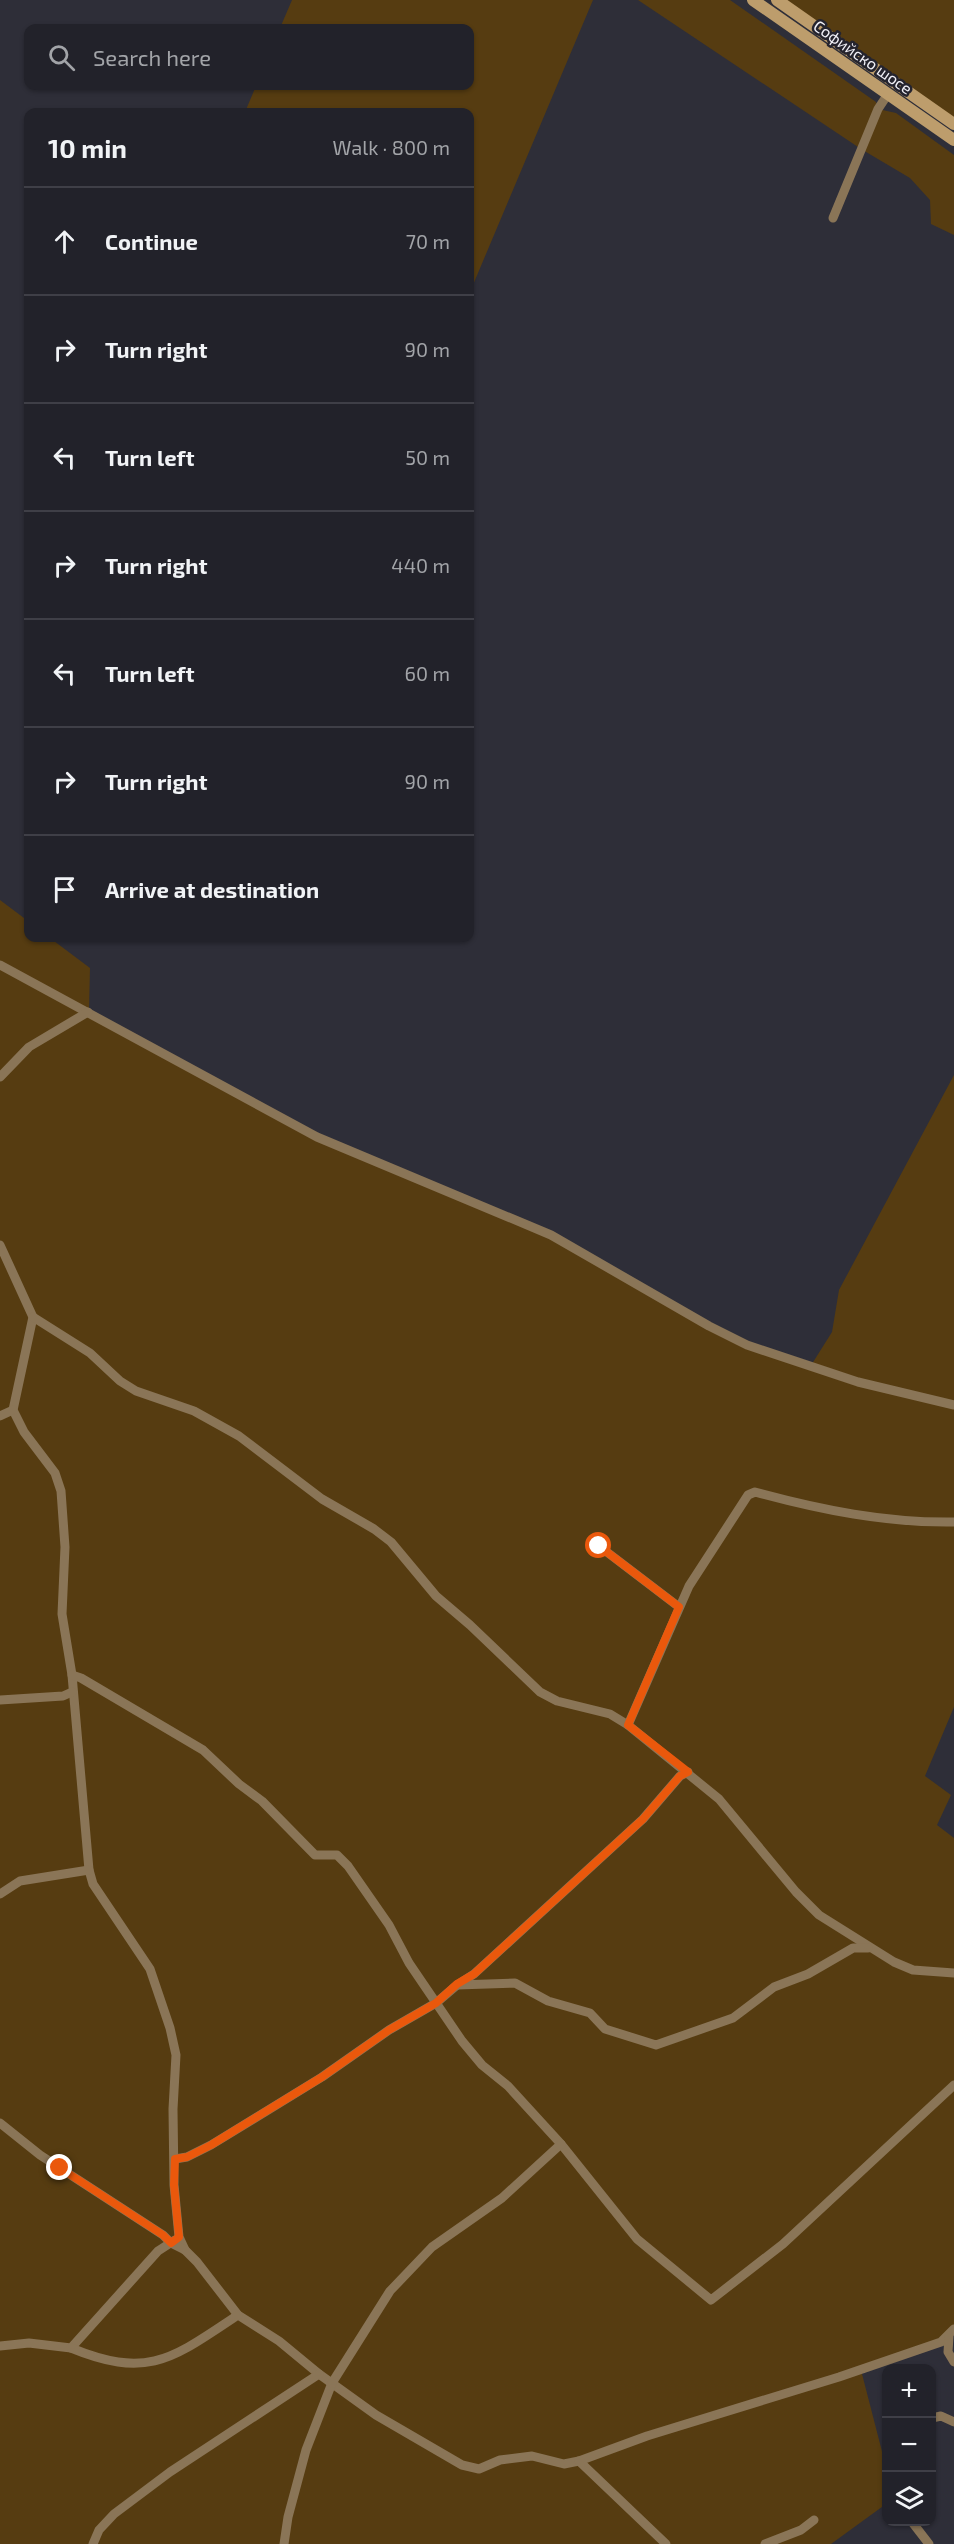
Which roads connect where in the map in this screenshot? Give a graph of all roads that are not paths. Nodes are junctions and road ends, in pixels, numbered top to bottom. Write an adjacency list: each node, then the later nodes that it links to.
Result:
1 (753, 0): 4 (main road, Софийско шосе)
2 (777, 0): 3 (main road, Софийско шосе)
3 (843, 46): 4 (main road); 6 (main road, Софийско шосе)
4 (836, 57): 5 (main road, Софийско шосе)
5 (888, 94): 7 (main road, Софийско шосе); 8 (street)
6 (954, 124)
7 (954, 140)
8 (833, 218)
9 (0, 965): 10 (street)
10 (88, 1012): 11 (street); 15 (street)
11 (1, 1075)
12 (0, 1245): 13 (street)
13 (4, 1261): 14 (street)
14 (33, 1317): 16 (street); 24 (street)
15 (954, 1405)
16 (13, 1410): 17 (street); 21 (street)
17 (0, 1416)
18 (954, 1522): 20 (street)
19 (599, 1546): 20 (street)
20 (679, 1607): 24 (street)
21 (72, 1675): 22 (street); 31 (street)
22 (72, 1692): 23 (street); 26 (street)
23 (0, 1700)
24 (628, 1725): 25 (street)
25 (688, 1772): 28 (street); 30 (street)
26 (89, 1870): 27 (street); 35 (street)
27 (0, 1894)
28 (870, 1948): 29 (street); 30 (street)
29 (954, 1973)
30 (457, 1984): 31 (street)
31 (436, 2003): 34 (street); 35 (street)
32 (954, 2085): 34 (street)
33 (0, 2123): 37 (street)
34 (561, 2144): 45 (street)
35 (175, 2159): 36 (street)
36 (179, 2237): 37 (street); 38 (street)
37 (171, 2243): 38 (street); 42 (street)
38 (185, 2250): 39 (street)
39 (238, 2315): 42 (street); 44 (street)
40 (952, 2332): 43 (street); 48 (street)
41 (0, 2346): 42 (street)
42 (71, 2348)
43 (954, 2362)
44 (319, 2374): 45 (street); 51 (street)
45 (332, 2383): 48 (street); 52 (street)
46 (936, 2417): 47 (street)
47 (954, 2422)
48 (579, 2461): 53 (street)
49 (814, 2520): 54 (street)
50 (915, 2526): 55 (street)
51 (93, 2544)
52 (284, 2544)
53 (666, 2544)
54 (765, 2544)
55 (929, 2544)

